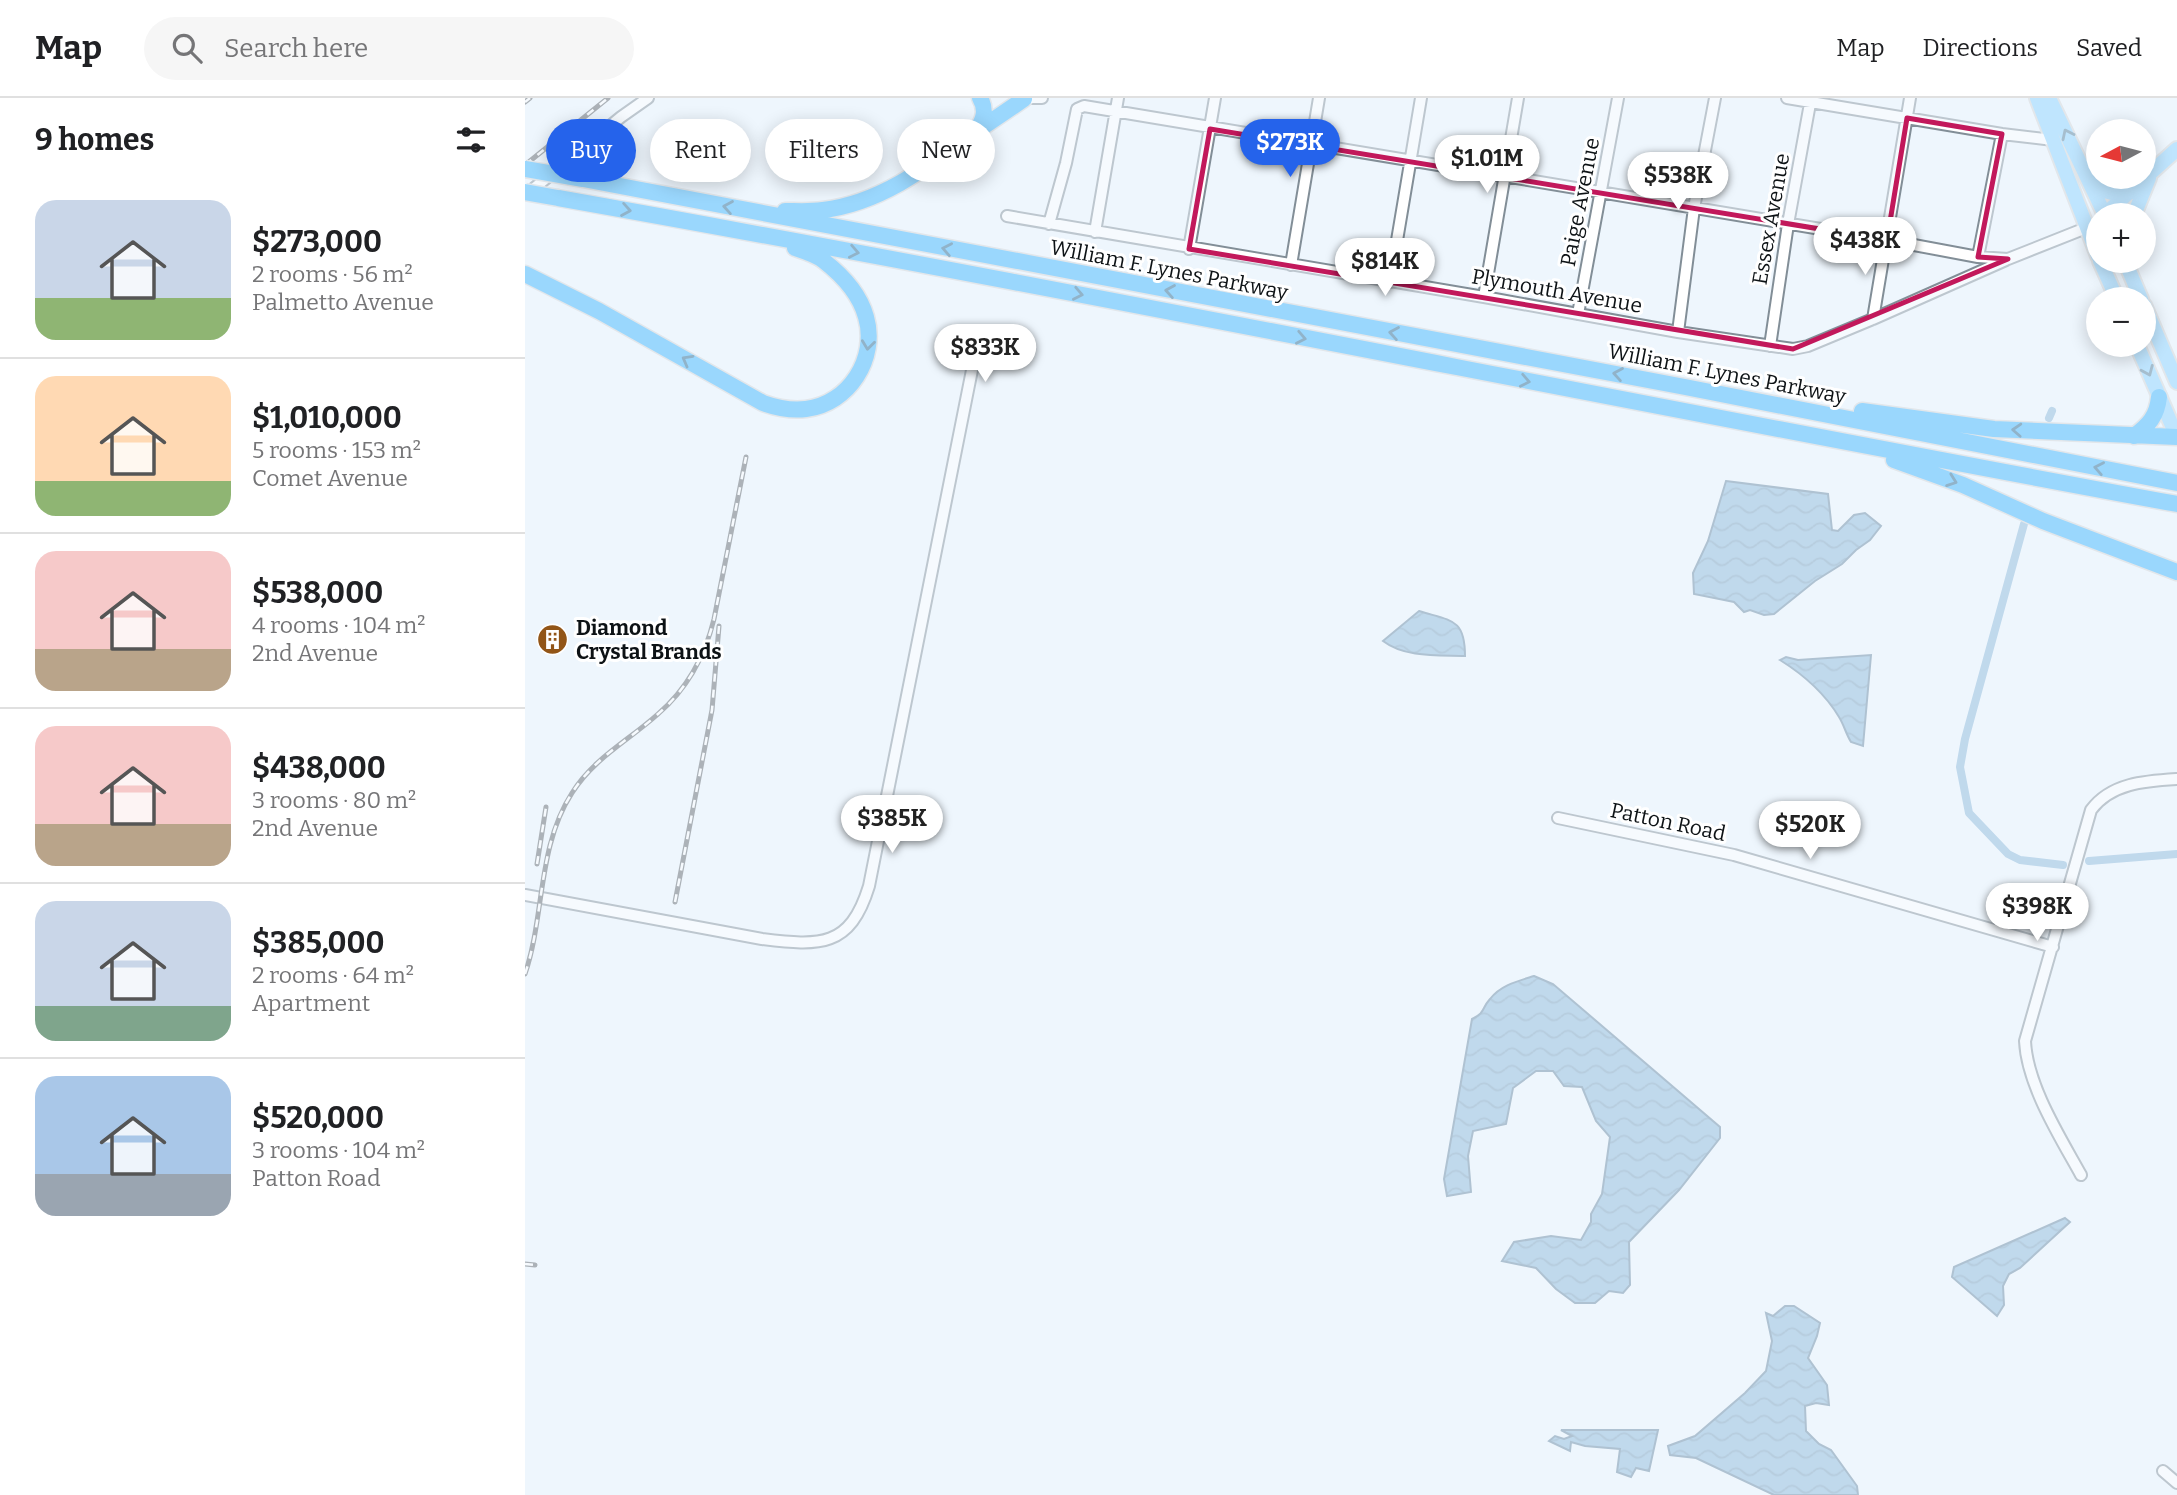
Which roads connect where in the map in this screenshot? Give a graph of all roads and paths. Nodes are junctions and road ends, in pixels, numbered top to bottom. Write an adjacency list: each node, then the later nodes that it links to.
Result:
1 (648, 98): 36 (street)
2 (980, 98): 19 (highway)
3 (1023, 98): 4 (street); 20 (highway)
4 (1042, 98)
5 (1118, 98): 17 (street)
6 (1215, 98): 21 (street)
7 (1319, 98): 24 (street)
8 (1421, 98): 26 (street)
9 (1518, 98): 30 (street)
10 (1618, 98): 34 (street, Paige Avenue)
11 (1715, 98): 38 (street)
12 (1787, 98): 16 (street)
13 (1910, 98): 18 (street)
14 (2037, 98): 23 (main road)
15 (2049, 98): 29 (main road, one-way to 15)
16 (1811, 100): 18 (street); 43 (street, Essex Avenue)
17 (1116, 111): 21 (street); 42 (street); 45 (street)
18 (1907, 118): 22 (street); 47 (street)
19 (983, 119)
20 (993, 119)
21 (1210, 129): 24 (street); 48 (street)
22 (2002, 134): 23 (street); 49 (street)
23 (2053, 140): 39 (main road)
24 (1311, 145): 26 (street); 51 (street)
25 (2177, 149): 27 (main road)
26 (1411, 161): 30 (street); 53 (street)
27 (2156, 168)
28 (525, 169): 40 (highway, William F. Lynes Parkway, one-way to 28, bridge)
29 (2086, 173)
30 (1506, 176): 34 (street); 54 (street)
31 (902, 182): 40 (highway)
32 (2101, 189): 35 (main road)
33 (2133, 189): 35 (main road)
34 (1601, 193): 38 (street); 55 (street, Paige Avenue)
35 (2129, 193): 37 (main road)
36 (525, 194): 46 (highway, William F. Lynes Parkway, one-way to 46, bridge)
37 (2118, 203)
38 (1695, 208): 43 (street); 57 (street)
39 (2086, 211)
40 (754, 212): 63 (highway, William F. Lynes Parkway, one-way to 40)
41 (1007, 216): 42 (street, Plymouth Avenue)
42 (1049, 224): 45 (street, Plymouth Avenue)
43 (1788, 224): 47 (street); 60 (street, Essex Avenue)
44 (2086, 226): 50 (street, Plymouth Avenue)
45 (1095, 232): 48 (street, Plymouth Avenue)
46 (763, 235): 52 (highway, one-way to 52); 66 (highway, William F. Lynes Parkway, one-way to 66)
47 (1887, 240): 49 (street); 56 (street)
48 (1189, 248): 51 (street, Plymouth Avenue)
49 (1978, 257): 50 (street)
50 (2008, 259): 56 (street, Plymouth Avenue)
51 (1291, 265): 53 (street, Plymouth Avenue)
52 (525, 274)
53 (1390, 282): 54 (street, Plymouth Avenue)
54 (1484, 297): 55 (street, Plymouth Avenue)
55 (1578, 314): 57 (street, Plymouth Avenue)
56 (1873, 319): 60 (street, Plymouth Avenue)
57 (1678, 332): 60 (street, Plymouth Avenue)
58 (2156, 333): 62 (main road)
59 (978, 340): 73 (street)
60 (1770, 346)
61 (2142, 357): 64 (main road, one-way to 64)
62 (2177, 382)
63 (1685, 387): 65 (highway, one-way to 63); 68 (highway, William F. Lynes Parkway, one-way to 63)
64 (2159, 397): 65 (highway); 67 (main road)
65 (2134, 436): 67 (highway)
66 (1817, 438): 69 (highway, William F. Lynes Parkway); 70 (highway, one-way to 70)
67 (2177, 438)
68 (2171, 482)
69 (2177, 505)
70 (2177, 572)
71 (2177, 779): 74 (street)
72 (1558, 818): 74 (street, Patton Road)
73 (525, 895)
74 (2053, 947): 75 (street)
75 (2081, 1175)
76 (2162, 1471): 77 (street)
77 (2177, 1483)

